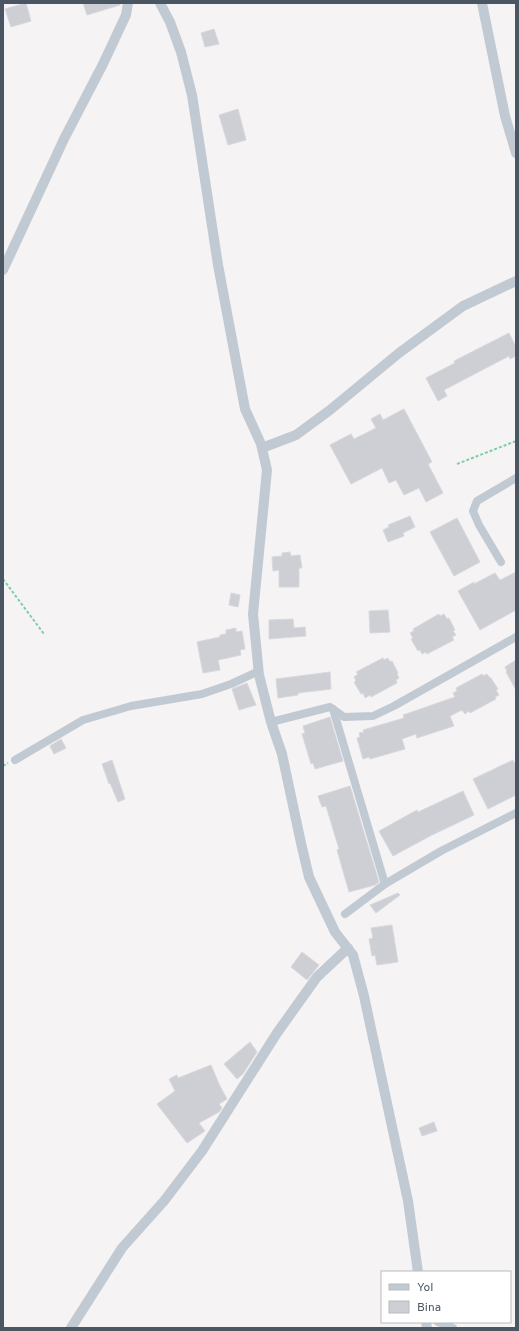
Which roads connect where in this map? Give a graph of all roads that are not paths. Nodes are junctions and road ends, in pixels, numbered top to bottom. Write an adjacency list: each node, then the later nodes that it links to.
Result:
1 (128, 3): 5 (street)
2 (160, 3): 7 (street)
3 (482, 3): 4 (street)
4 (516, 153)
5 (3, 270)
6 (516, 281): 7 (street)
7 (262, 448): 11 (street)
8 (516, 478): 9 (street)
9 (501, 562)
10 (516, 637): 12 (street)
11 (259, 671): 13 (street); 14 (street)
12 (333, 709): 13 (street); 16 (street)
13 (271, 722): 18 (street)
14 (15, 760)
15 (516, 813): 16 (street)
16 (385, 884): 17 (street)
17 (345, 914)
18 (348, 948): 19 (street); 21 (street)
19 (418, 1271)
20 (440, 1323): 22 (street)
21 (71, 1328)
22 (453, 1328)

